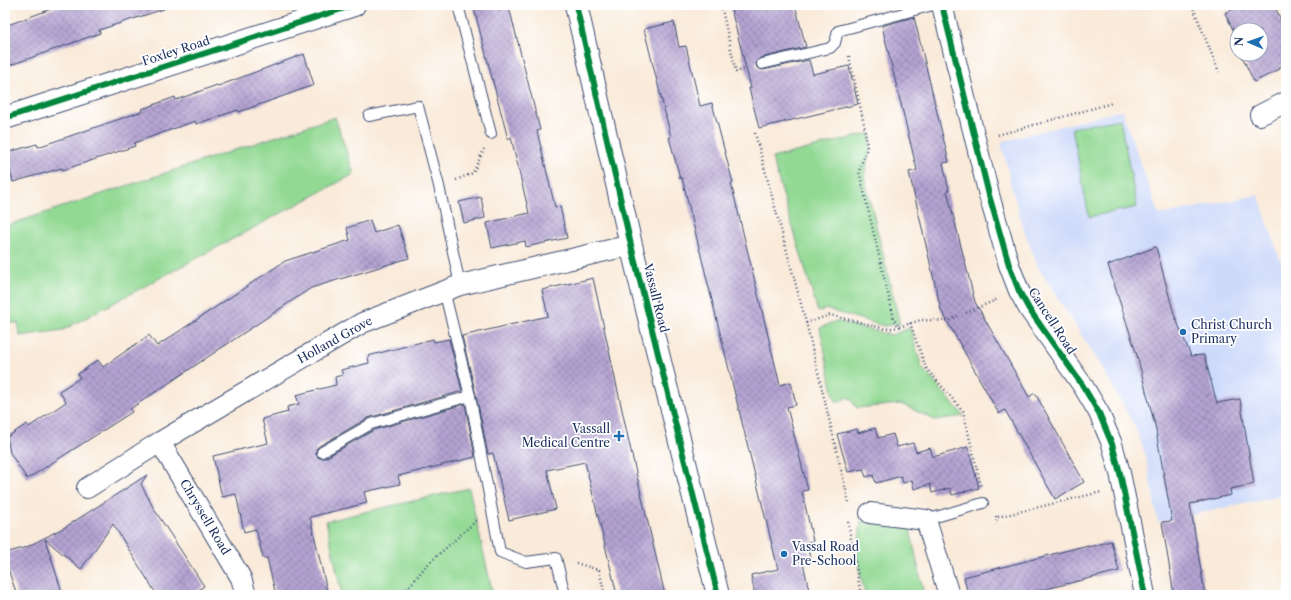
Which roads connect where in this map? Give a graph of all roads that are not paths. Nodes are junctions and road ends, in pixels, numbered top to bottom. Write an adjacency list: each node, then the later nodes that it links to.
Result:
1 (354, 5): 10 (street, Foxley Road)
2 (458, 5): 11 (lane)
3 (576, 5): 12 (street, Vassall Road)
4 (933, 5): 6 (lane)
5 (942, 5): 25 (street, Cancell Road)
6 (762, 64)
7 (1286, 102): 8 (street)
8 (1260, 114)
9 (369, 116): 13 (lane)
10 (5, 118)
11 (491, 134)
12 (632, 245): 13 (street, Holland Grove); 23 (street, Vassall Road)
13 (452, 287): 14 (lane); 15 (street, Holland Grove)
14 (470, 396): 16 (lane); 22 (lane)
15 (160, 442): 17 (street, Holland Grove); 21 (street, Chryssell Road)
16 (322, 452)
17 (87, 488)
18 (983, 503): 20 (lane)
19 (870, 513): 20 (street)
20 (926, 520): 24 (street)
21 (246, 595)
22 (565, 595)
23 (718, 595)
24 (949, 595)
25 (1145, 595)

